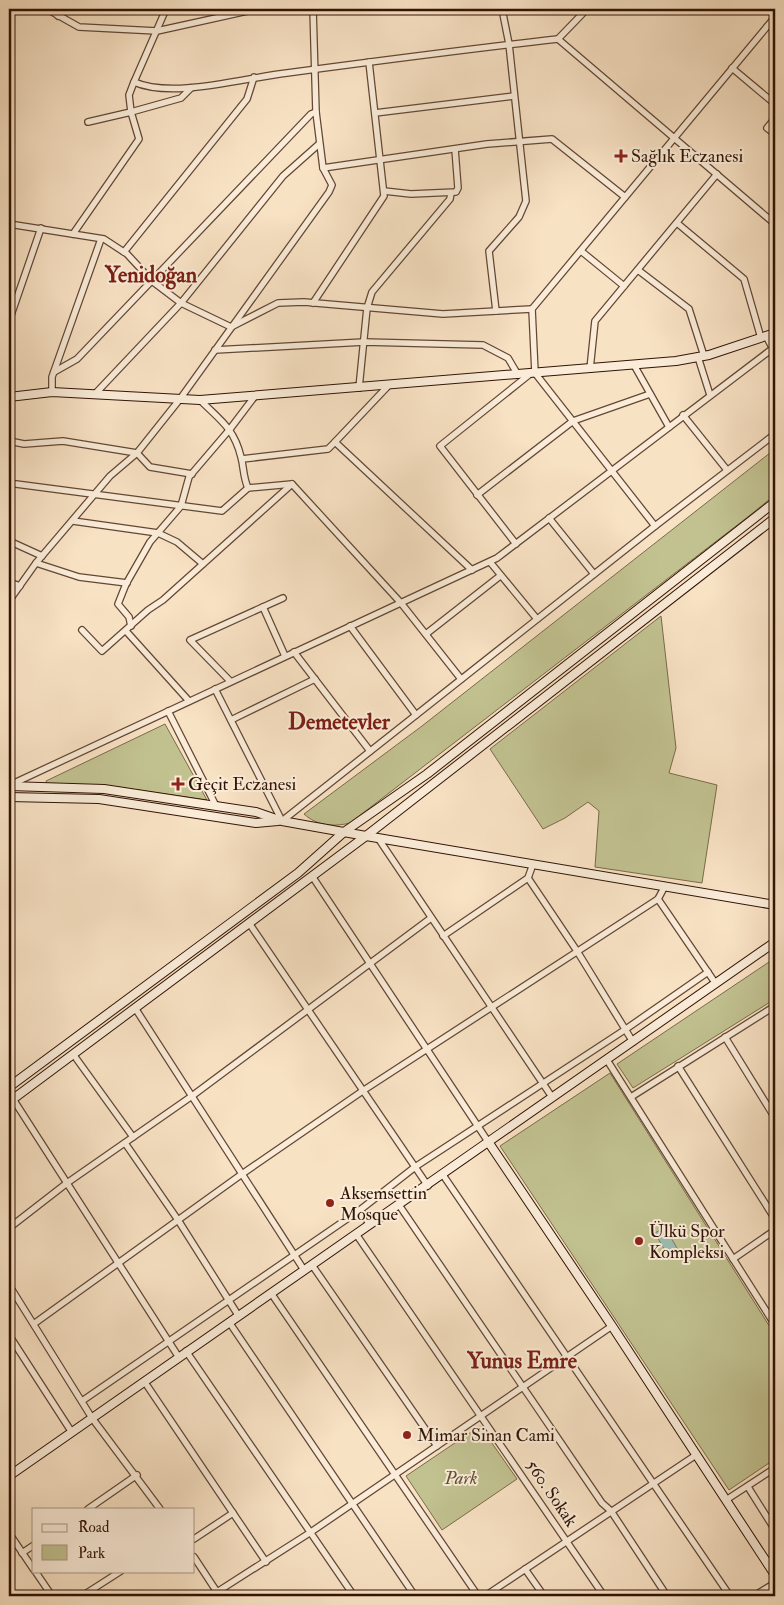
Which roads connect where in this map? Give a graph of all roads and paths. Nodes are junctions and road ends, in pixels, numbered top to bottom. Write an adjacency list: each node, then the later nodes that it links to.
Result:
1 (47, 9): 8 (street)
2 (64, 9): 8 (street)
3 (166, 9): 10 (street)
4 (257, 9): 10 (street)
5 (314, 9): 15 (street)
6 (502, 9): 12 (street)
7 (586, 9): 11 (street)
8 (58, 16): 10 (street)
9 (775, 17): 14 (street)
10 (157, 31): 17 (street)
11 (558, 39): 12 (street); 27 (street)
12 (508, 44): 13 (street); 19 (street)
13 (369, 62): 15 (street); 23 (street)
14 (732, 68): 20 (street); 27 (street)
15 (314, 69): 16 (street); 22 (street)
16 (254, 77): 18 (street); 44 (street)
17 (134, 82): 18 (street); 21 (street)
18 (191, 88): 21 (street)
19 (514, 96): 23 (street); 28 (street)
20 (775, 104)
21 (131, 112): 25 (street); 41 (street)
22 (316, 112): 29 (street); 46 (street)
23 (375, 113): 31 (street)
24 (775, 118): 26 (street)
25 (88, 122)
26 (775, 134)
27 (674, 138): 33 (street); 36 (street)
28 (518, 142): 30 (street); 36 (street); 52 (street)
29 (319, 144): 32 (street); 48 (street)
30 (455, 149): 31 (street); 35 (street)
31 (382, 159): 32 (street); 34 (street)
32 (323, 168): 54 (street)
33 (717, 174): 37 (street); 39 (street)
34 (384, 190): 35 (street); 49 (street)
35 (451, 193): 50 (street)
36 (625, 197): 43 (street)
37 (676, 223): 45 (street); 56 (street)
38 (9, 224): 40 (street)
39 (775, 224)
40 (41, 228): 41 (street); 53 (street)
41 (73, 234): 42 (street)
42 (102, 239): 44 (street); 63 (street)
43 (581, 251): 47 (street); 51 (street)
44 (124, 252): 46 (street)
45 (638, 270): 47 (street); 60 (street)
46 (152, 281): 48 (street); 63 (street)
47 (624, 286): 62 (street)
48 (181, 303): 54 (street); 69 (street)
49 (313, 303): 50 (street); 54 (street)
50 (367, 308): 52 (street); 57 (street)
51 (532, 309): 52 (street); 64 (street)
52 (496, 311)
53 (9, 321)
54 (231, 327): 58 (street)
55 (775, 333): 56 (street)
56 (764, 337): 59 (street); 60 (street)
57 (364, 342): 58 (street); 65 (street); 67 (street)
58 (215, 350): 73 (street)
59 (774, 351): 71 (street)
60 (701, 356): 61 (street); 71 (street)
61 (634, 365): 62 (street); 70 (street)
62 (590, 369): 64 (street)
63 (54, 372): 68 (street)
64 (533, 374): 65 (street); 77 (street); 92 (street)
65 (518, 375): 66 (street)
66 (388, 386): 67 (street); 82 (street)
67 (359, 388): 72 (street)
68 (52, 392): 69 (street); 74 (street)
69 (95, 394): 73 (street)
70 (650, 394): 77 (street); 78 (street)
71 (710, 395): 76 (street)
72 (254, 396): 75 (street); 79 (street)
73 (180, 399): 75 (street); 83 (street)
74 (10, 400)
75 (200, 400): 79 (street)
76 (683, 415): 78 (street); 86 (street)
77 (573, 421): 85 (street); 92 (street)
78 (668, 426): 85 (street)
79 (230, 429): 84 (street); 87 (street)
80 (775, 434): 86 (street)
81 (9, 441): 83 (street)
82 (335, 442): 84 (street); 106 (street)
83 (137, 453): 87 (street); 91 (street)
84 (242, 458): 90 (street)
85 (611, 470): 95 (street); 98 (street)
86 (727, 470): 98 (street)
87 (192, 474): 94 (street)
88 (16, 484): 91 (street)
89 (292, 484): 90 (street); 105 (street); 114 (street)
90 (248, 488): 94 (street)
91 (94, 494): 94 (street); 97 (street)
92 (477, 495): 101 (street)
93 (775, 502): 136 (street)
94 (182, 506): 99 (street)
95 (549, 518): 101 (street); 107 (street)
96 (775, 518): 137 (street)
97 (73, 522): 99 (street); 102 (street)
98 (655, 526): 107 (street)
99 (158, 533): 105 (street); 110 (street)
100 (9, 541): 102 (street)
101 (516, 544): 103 (street)
102 (42, 556): 104 (street)
103 (490, 562): 106 (street); 108 (street)
104 (36, 563): 110 (street); 111 (street)
105 (203, 564): 118 (street)
106 (472, 570): 114 (street)
107 (594, 574): 116 (street)
108 (500, 576): 116 (street); 120 (street)
109 (9, 582): 111 (street)
110 (127, 583): 118 (street)
111 (20, 586): 113 (street)
112 (283, 598): 115 (street)
113 (9, 601)
114 (401, 603): 117 (street); 120 (street)
115 (263, 607): 122 (street); 125 (street)
116 (537, 619): 124 (street)
117 (350, 626): 121 (street); 129 (street)
118 (129, 628): 119 (street); 127 (street)
119 (82, 630)
120 (426, 634): 124 (street)
121 (294, 652): 122 (street); 123 (street)
122 (285, 656): 125 (street)
123 (315, 679): 130 (street); 131 (street)
124 (461, 679): 129 (street)
125 (230, 682): 126 (street)
126 (215, 689): 127 (street); 130 (street)
127 (188, 701): 128 (street)
128 (168, 711): 132 (street); 134 (street)
129 (416, 715): 131 (street)
130 (231, 720): 135 (street)
131 (370, 751): 135 (street)
132 (9, 786): 134 (street)
133 (9, 797): 135 (street)
134 (216, 806): 135 (street)
135 (282, 820): 136 (street)
136 (344, 832): 137 (street); 165 (street)
137 (366, 836): 138 (street); 140 (street)
138 (378, 838): 139 (street); 145 (street)
139 (533, 864): 141 (street); 142 (street)
140 (312, 876): 146 (street); 150 (street)
141 (528, 878): 147 (street); 149 (street)
142 (665, 886): 143 (street); 144 (street)
143 (658, 899): 149 (street); 151 (street)
144 (775, 905)
145 (430, 918): 147 (street); 150 (street)
146 (249, 923): 153 (street); 154 (street)
147 (442, 936): 155 (street)
148 (775, 942): 152 (street)
149 (578, 952): 155 (street); 157 (street)
150 (370, 963): 154 (street); 160 (street)
151 (708, 972): 152 (street); 157 (street)
152 (716, 984): 159 (street)
153 (135, 1008): 161 (street); 167 (street)
154 (309, 1008): 166 (street); 167 (street)
155 (492, 1008): 160 (street); 164 (street)
156 (774, 1010): 158 (street)
157 (626, 1029): 159 (street); 164 (street)
158 (724, 1038): 163 (street); 171 (street)
159 (633, 1042): 162 (street)
160 (426, 1049): 166 (street); 172 (street)
161 (73, 1054): 170 (street); 173 (street)
162 (607, 1060): 168 (street); 169 (street)
163 (678, 1066): 169 (street); 183 (street)
164 (542, 1083): 168 (street); 172 (street)
165 (9, 1087)
166 (364, 1090): 176 (street); 177 (street)
167 (192, 1096): 173 (street); 177 (street)
168 (552, 1097): 175 (street)
169 (631, 1097): 190 (street)
170 (11, 1101): 179 (street)
171 (775, 1118)
172 (477, 1125): 175 (street); 176 (street)
173 (133, 1137): 174 (street)
174 (125, 1143): 179 (street); 184 (street)
175 (489, 1143): 178 (street); 201 (street)
176 (415, 1167): 180 (street); 182 (street)
177 (242, 1174): 184 (street); 189 (street)
178 (443, 1175): 180 (street); 206 (street)
179 (67, 1183): 186 (street); 191 (street)
180 (428, 1186): 181 (street)
181 (399, 1205): 185 (street); 208 (street)
182 (360, 1210): 185 (street); 189 (street)
183 (775, 1219)
184 (178, 1220): 191 (street); 196 (street)
185 (370, 1225): 188 (street)
186 (9, 1228)
187 (775, 1230): 190 (street)
188 (356, 1234): 192 (street); 210 (street, 560. Sokak)
189 (295, 1255): 193 (street); 196 (street)
190 (733, 1259): 200 (street)
191 (118, 1263): 199 (street); 203 (street)
192 (312, 1265): 193 (street); 213 (street)
193 (304, 1270): 195 (street)
194 (9, 1285): 199 (street)
195 (271, 1293): 197 (street); 216 (street)
196 (228, 1300): 197 (street); 203 (street)
197 (238, 1315): 198 (street)
198 (229, 1322): 204 (street); 222 (street)
199 (34, 1323): 209 (street)
200 (775, 1325)
201 (612, 1326): 206 (street); 214 (street)
202 (9, 1335): 212 (street)
203 (169, 1342): 205 (street); 209 (street)
204 (186, 1351): 205 (street); 228 (street)
205 (178, 1356): 207 (street)
206 (567, 1357): 208 (street); 219 (street)
207 (144, 1381): 211 (street); 226 (street)
208 (523, 1387): 210 (street); 225 (street)
209 (82, 1401): 211 (street)
210 (481, 1416): 213 (street); 231 (street, 560. Sokak)
211 (92, 1418): 212 (street); 217 (street)
212 (71, 1431): 218 (street)
213 (437, 1446): 216 (street)
214 (696, 1455): 219 (street); 221 (street)
215 (775, 1468): 220 (street)
216 (396, 1474): 222 (street); 248 (street)
217 (137, 1475): 223 (street); 224 (street)
218 (9, 1476)
219 (652, 1484): 225 (street); 253 (street)
220 (748, 1487): 221 (street); 227 (street)
221 (726, 1500): 240 (street)
222 (352, 1504): 228 (street); 247 (street)
223 (89, 1508)
224 (159, 1508)
225 (611, 1510): 231 (street); 252 (street)
226 (233, 1513): 230 (street); 235 (street)
227 (775, 1530)
228 (311, 1532): 235 (street); 246 (street)
229 (9, 1533): 233 (street)
230 (195, 1538)
231 (566, 1540): 237 (street); 251 (street, 560. Sokak)
232 (32, 1547): 233 (street)
233 (22, 1553): 236 (street)
234 (195, 1558): 242 (street)
235 (266, 1562): 242 (street)
236 (32, 1567)
237 (526, 1568): 249 (street); 250 (street)
238 (35, 1572): 243 (street)
239 (119, 1572): 244 (street)
240 (775, 1576)
241 (775, 1583): 254 (street)
242 (219, 1594): 245 (street)
243 (52, 1596)
244 (82, 1596)
245 (210, 1596)
246 (354, 1596)
247 (415, 1596)
248 (478, 1596)
249 (485, 1596)
250 (544, 1596)
251 (604, 1596)
252 (667, 1596)
253 (730, 1596)
254 (754, 1596)

